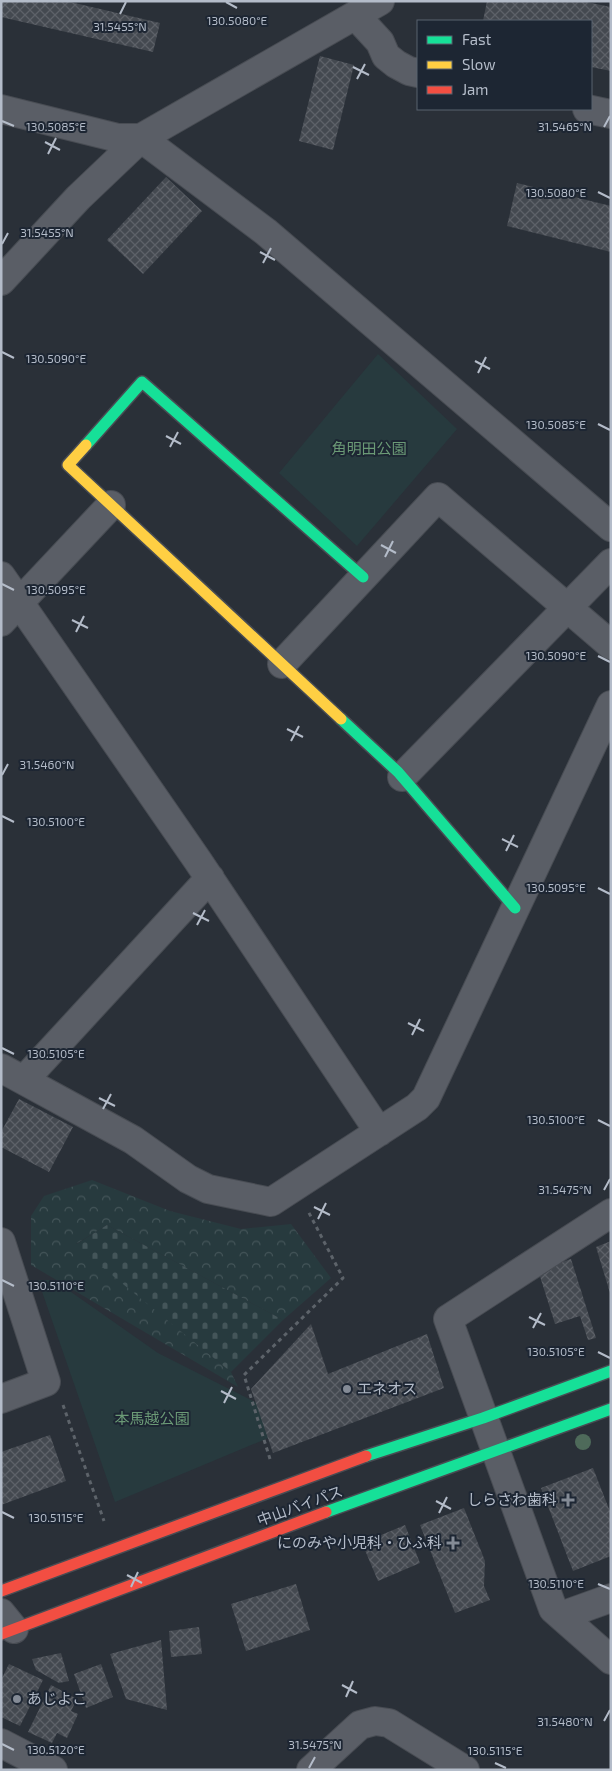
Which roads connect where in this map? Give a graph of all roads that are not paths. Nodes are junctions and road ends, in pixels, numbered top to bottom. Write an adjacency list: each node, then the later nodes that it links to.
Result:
1 (380, 1): 2 (street)
2 (356, 16): 3 (street); 7 (street)
3 (417, 73)
4 (1, 109): 7 (street)
5 (592, 110): 6 (street)
6 (611, 114)
7 (141, 138): 8 (street); 10 (street)
8 (1, 281)
9 (111, 505): 13 (street); 14 (street); 18 (street)
10 (611, 527)
11 (611, 563): 15 (street)
12 (1, 576): 14 (street)
13 (364, 577): 15 (street); 18 (street)
14 (20, 602): 16 (street); 21 (street)
15 (568, 607): 17 (street); 20 (street)
16 (1, 622)
17 (611, 645)
18 (282, 664): 20 (street)
19 (611, 705): 22 (street)
20 (402, 777): 22 (street)
21 (210, 878): 23 (street); 24 (street)
22 (515, 908): 24 (street)
23 (13, 1074): 24 (street)
24 (379, 1132)
25 (611, 1213): 30 (street)
26 (3, 1251): 28 (street)
27 (611, 1371): 30 (street, 中山バイパス)
28 (1, 1399)
29 (611, 1409): 31 (street, 中山バイパス)
30 (483, 1418): 31 (street); 32 (street, 中山バイパス)
31 (495, 1452): 34 (street); 35 (street, 中山バイパス)
32 (1, 1591)
33 (611, 1598): 34 (street)
34 (560, 1616): 36 (street)
35 (5, 1625)
36 (611, 1660)
37 (7, 1754): 38 (street)
38 (53, 1770)
39 (311, 1770): 40 (street)
40 (465, 1770)

